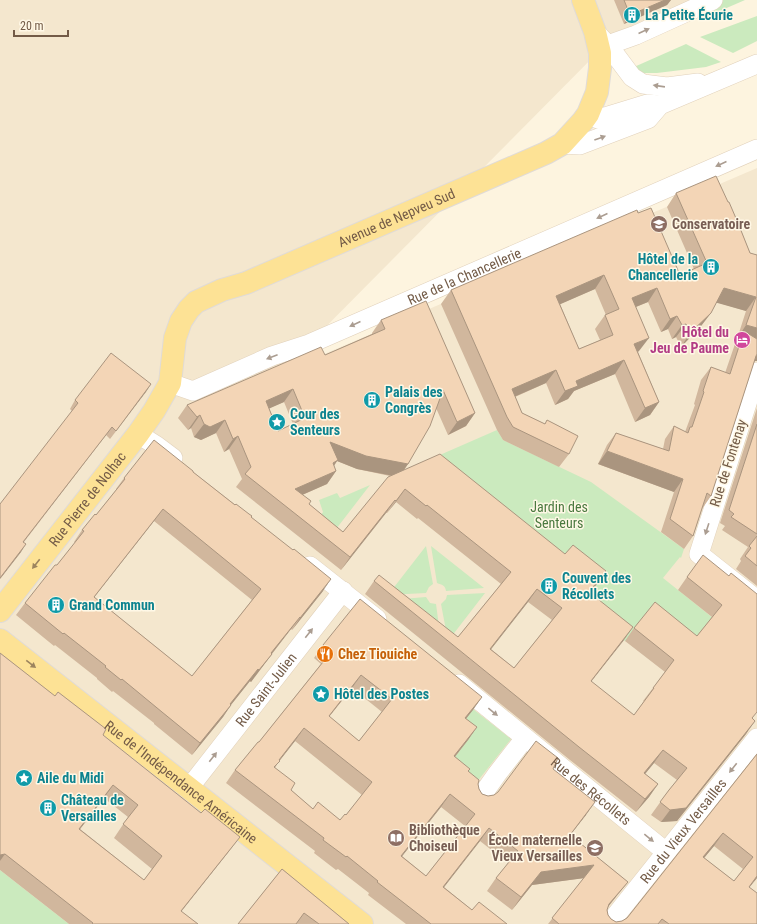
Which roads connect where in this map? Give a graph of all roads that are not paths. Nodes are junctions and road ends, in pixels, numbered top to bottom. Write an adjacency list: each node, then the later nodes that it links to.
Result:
1 (583, 0): 3 (main road, Avenue de Nepveu Sud)
2 (712, 0): 3 (street, one-way to 2)
3 (601, 38): 5 (street, one-way to 3); 7 (main road, Avenue de Nepveu Sud)
4 (757, 64): 5 (street)
5 (725, 79): 6 (street)
6 (660, 105): 7 (street); 8 (street, one-way to 6)
7 (588, 114): 8 (main road, Avenue de Nepveu Sud)
8 (562, 144): 11 (main road, Avenue de Nepveu Sud)
9 (757, 149): 11 (street, Rue de la Chancellerie, one-way to 11)
10 (757, 372): 12 (street, Rue de Fontenay)
11 (170, 384): 13 (main road, Rue Pierre de Nolhac)
12 (752, 408): 17 (street, Rue de Fontenay, one-way to 17)
13 (138, 434): 14 (street); 18 (main road, Rue Pierre de Nolhac, one-way to 18)
14 (188, 470)
15 (299, 558): 16 (street)
16 (343, 591): 19 (street); 24 (street, Rue Saint-Julien, one-way to 16)
17 (757, 600)
18 (0, 611)
19 (389, 628)
20 (0, 640): 24 (main road, Rue de l'Indépendance Américaine, one-way to 24)
21 (445, 673): 22 (street, Rue des Récollets, one-way to 22)
22 (526, 738): 25 (street); 26 (street, Rue des Récollets, one-way to 26)
23 (757, 738): 26 (street, Rue du Vieux Versailles, one-way to 26)
24 (189, 788): 27 (main road, Rue de l'Indépendance Américaine)
25 (480, 798)
26 (666, 852): 28 (street, Rue du Vieux Versailles)
27 (362, 924)
28 (609, 924)

